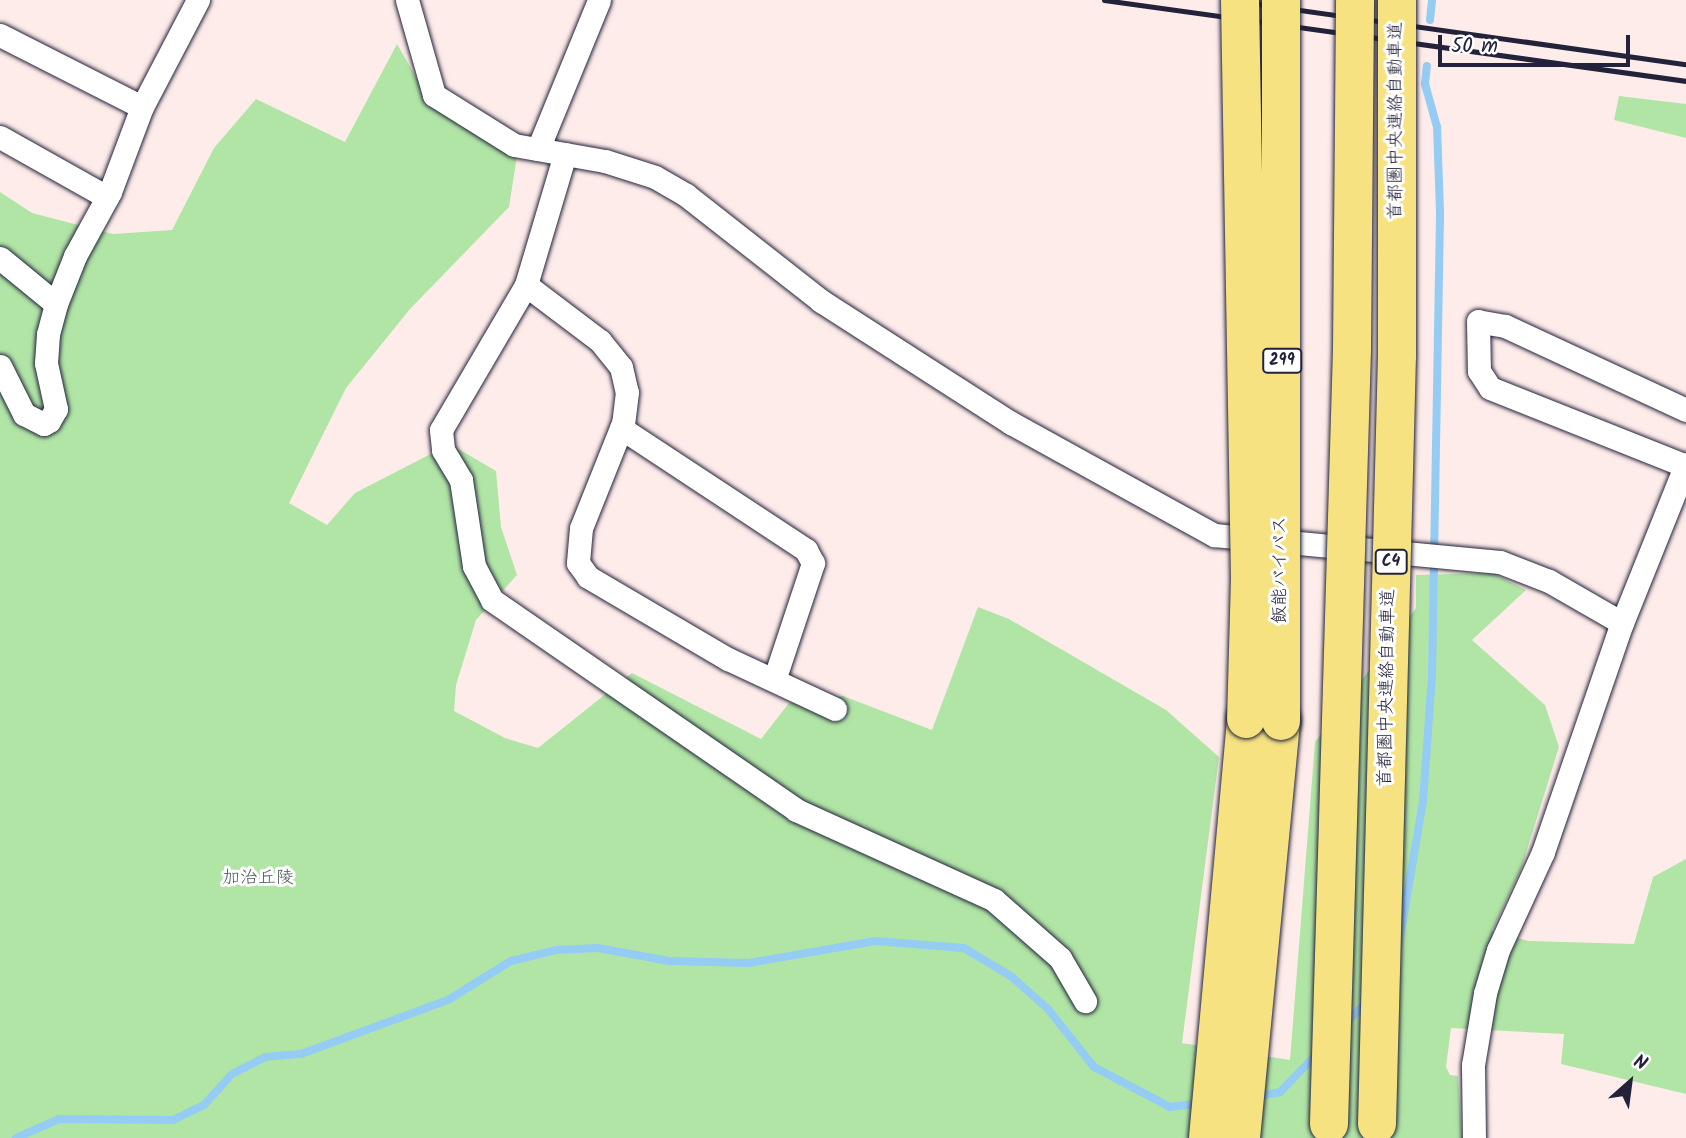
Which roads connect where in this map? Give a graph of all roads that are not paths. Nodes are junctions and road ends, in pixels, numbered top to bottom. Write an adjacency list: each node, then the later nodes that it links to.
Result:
1 (198, 0): 9 (street)
2 (407, 0): 11 (street)
3 (599, 0): 11 (street)
4 (1240, 0): 24 (highway, 飯能バイパス / 299, bridge)
5 (1281, 0): 24 (highway, 飯能バイパス / 299, bridge)
6 (1355, 0): 27 (highway, bridge)
7 (1397, 0): 28 (highway, 首都圏中央連絡自動車道 / C4, bridge)
8 (0, 35): 9 (street)
9 (142, 107): 13 (street)
10 (0, 137): 13 (street)
11 (538, 149): 12 (street)
12 (565, 154): 15 (street); 21 (street)
13 (107, 197): 16 (street)
14 (0, 258): 16 (street)
15 (526, 285): 19 (street); 25 (street)
16 (56, 304): 17 (street)
17 (0, 366)
18 (1686, 410): 20 (street)
19 (621, 428): 22 (street); 22 (street)
20 (1686, 465): 21 (street)
21 (1622, 623): 31 (street)
22 (775, 677): 23 (street)
23 (835, 709)
24 (1264, 720): 26 (highway, 飯能バイパス / 299)
25 (1085, 1002)
26 (1235, 1044): 29 (highway, 飯能バイパス / 299); 30 (highway, 飯能バイパス / 299)
27 (1329, 1124)
28 (1377, 1124)
29 (1208, 1138)
30 (1241, 1138)
31 (1474, 1138)

